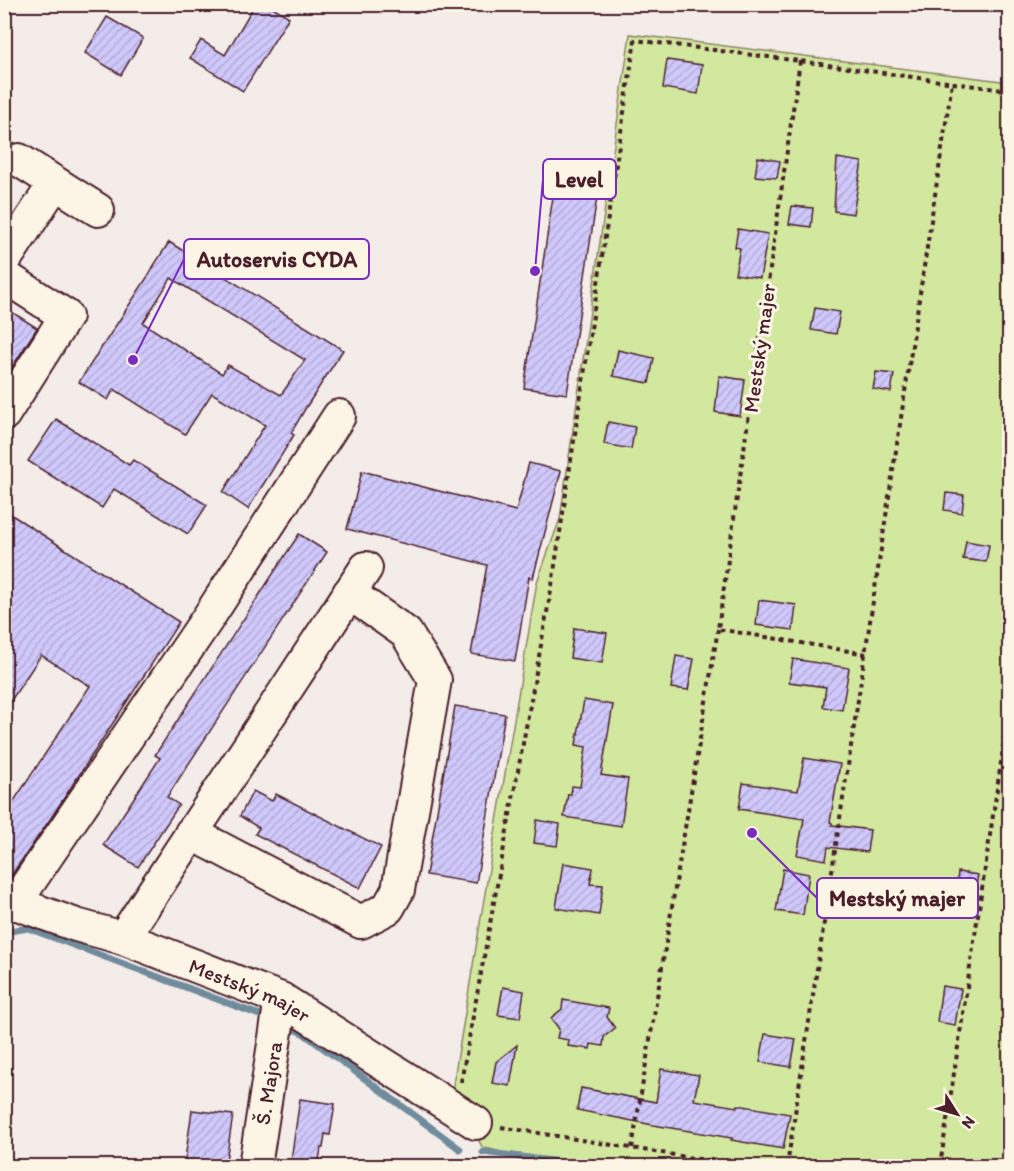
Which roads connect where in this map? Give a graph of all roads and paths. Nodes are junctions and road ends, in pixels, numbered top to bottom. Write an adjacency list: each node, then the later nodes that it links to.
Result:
1 (800, 61): 2 (path); 11 (path, Mestský majer); 18 (path)
2 (952, 83): 3 (path); 12 (path)
3 (1010, 91)
4 (19, 160): 5 (street)
5 (55, 183): 6 (street); 7 (street)
6 (98, 210)
7 (4, 261)
8 (4, 276): 9 (street)
9 (4, 414)
10 (339, 416): 15 (street)
11 (718, 629): 12 (path); 19 (path, Mestský majer)
12 (866, 654): 22 (path)
13 (1010, 703): 23 (path)
14 (192, 833): 14 (street); 16 (street)
15 (10, 904): 16 (street, Mestský majer)
16 (123, 938): 17 (street, Mestský majer)
17 (281, 999): 18 (street, Mestský majer); 20 (street, Š. Majora)
18 (466, 1116): 19 (path)
19 (632, 1148): 21 (path)
20 (255, 1167)
21 (742, 1167)
22 (788, 1167)
23 (940, 1167)

